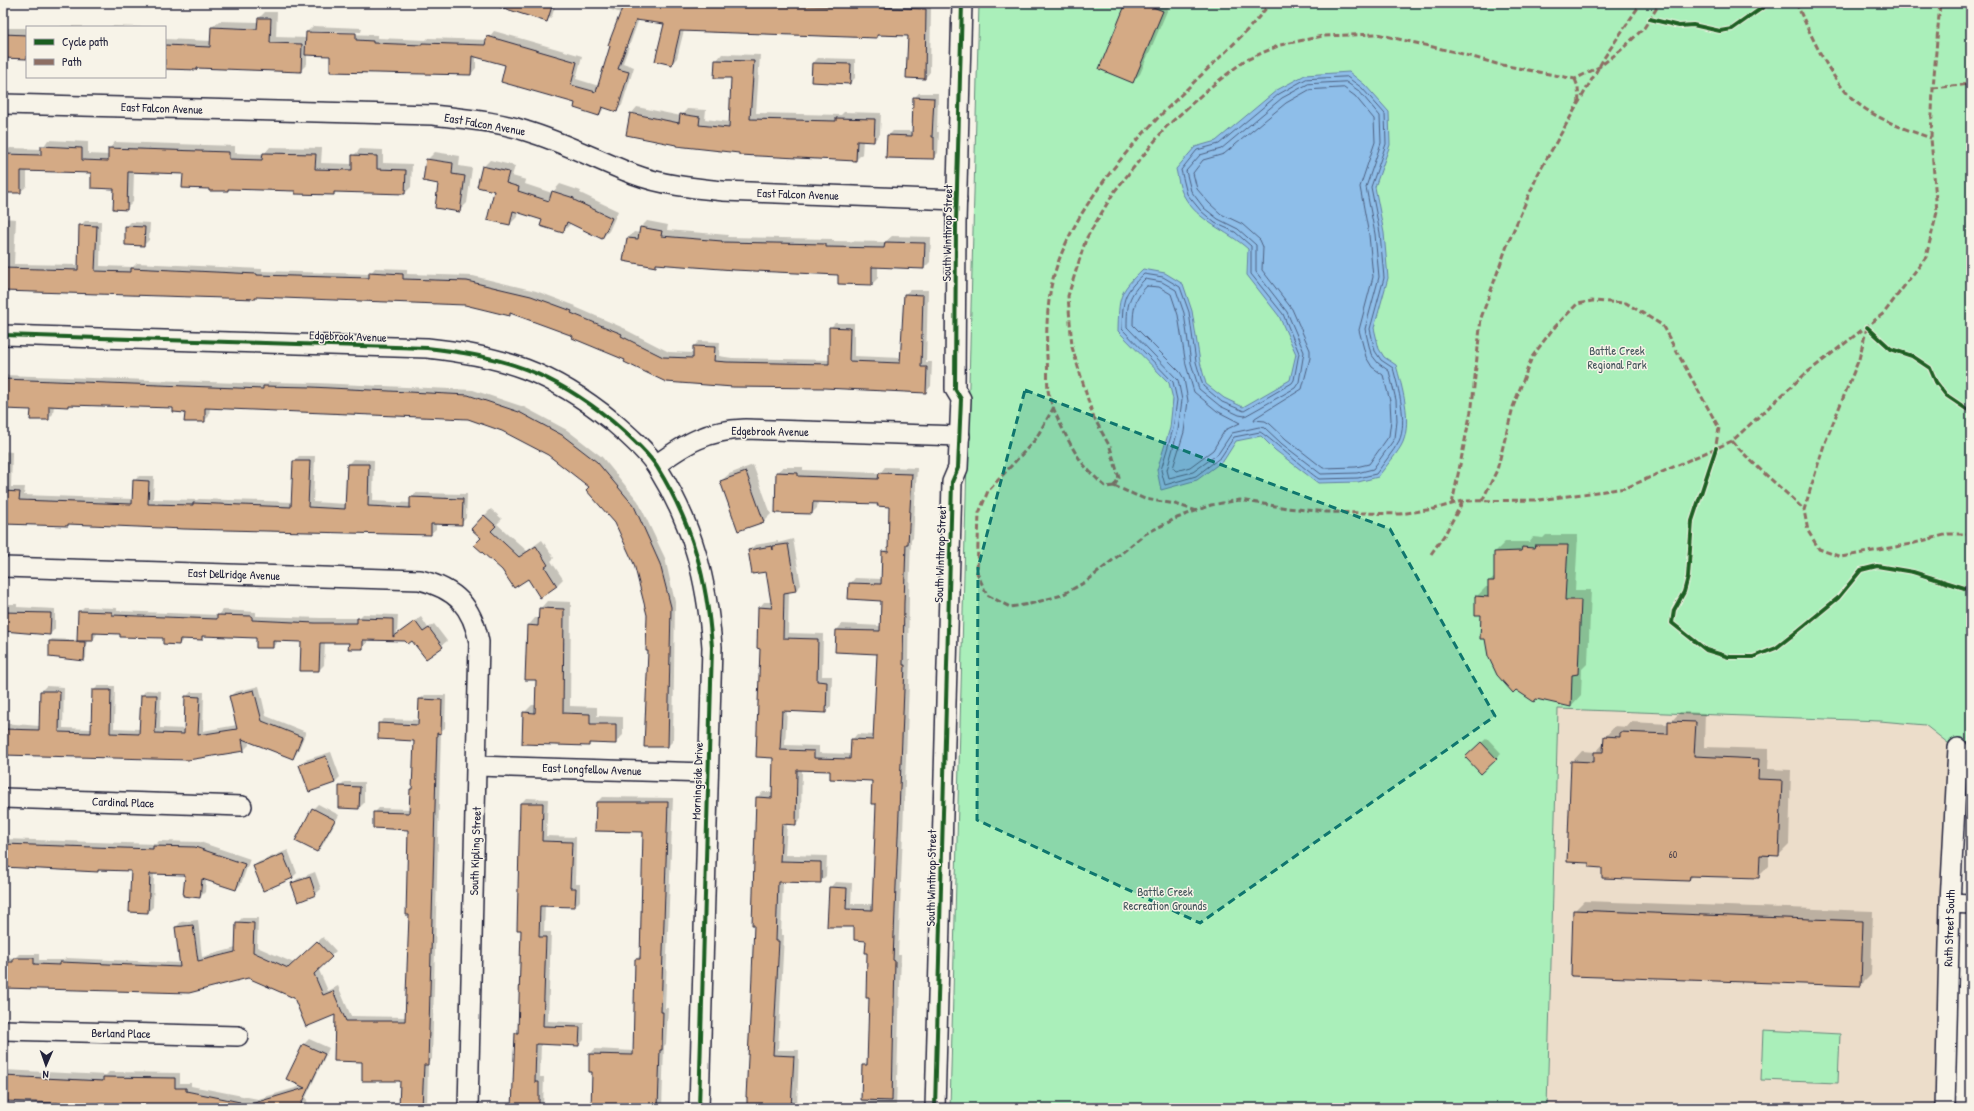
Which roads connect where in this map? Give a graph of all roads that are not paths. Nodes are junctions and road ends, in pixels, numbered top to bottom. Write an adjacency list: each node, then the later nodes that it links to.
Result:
1 (962, 3): 3 (street, South Winthrop Street)
2 (3, 104): 3 (street, East Falcon Avenue)
3 (957, 200): 5 (street, South Winthrop Street)
4 (3, 335): 6 (street, Edgebrook Avenue)
5 (953, 436): 6 (street, Edgebrook Avenue); 20 (street, South Winthrop Street)
6 (656, 465): 11 (street, Morningside Drive)
7 (3, 567): 8 (street, East Dellridge Avenue)
8 (459, 600): 10 (street, South Kipling Street)
9 (1958, 748): 14 (street, Ruth Street South)
10 (477, 766): 11 (street, East Longfellow Avenue); 18 (street, South Kipling Street)
11 (707, 773): 19 (street, Morningside Drive)
12 (3, 798): 13 (street, Cardinal Place)
13 (242, 806)
14 (1950, 903): 15 (street); 21 (street, Ruth Street South)
15 (1971, 904)
16 (3, 1030): 17 (street, Berland Place)
17 (238, 1036)
18 (468, 1108)
19 (699, 1108)
20 (935, 1108)
21 (1945, 1108)

